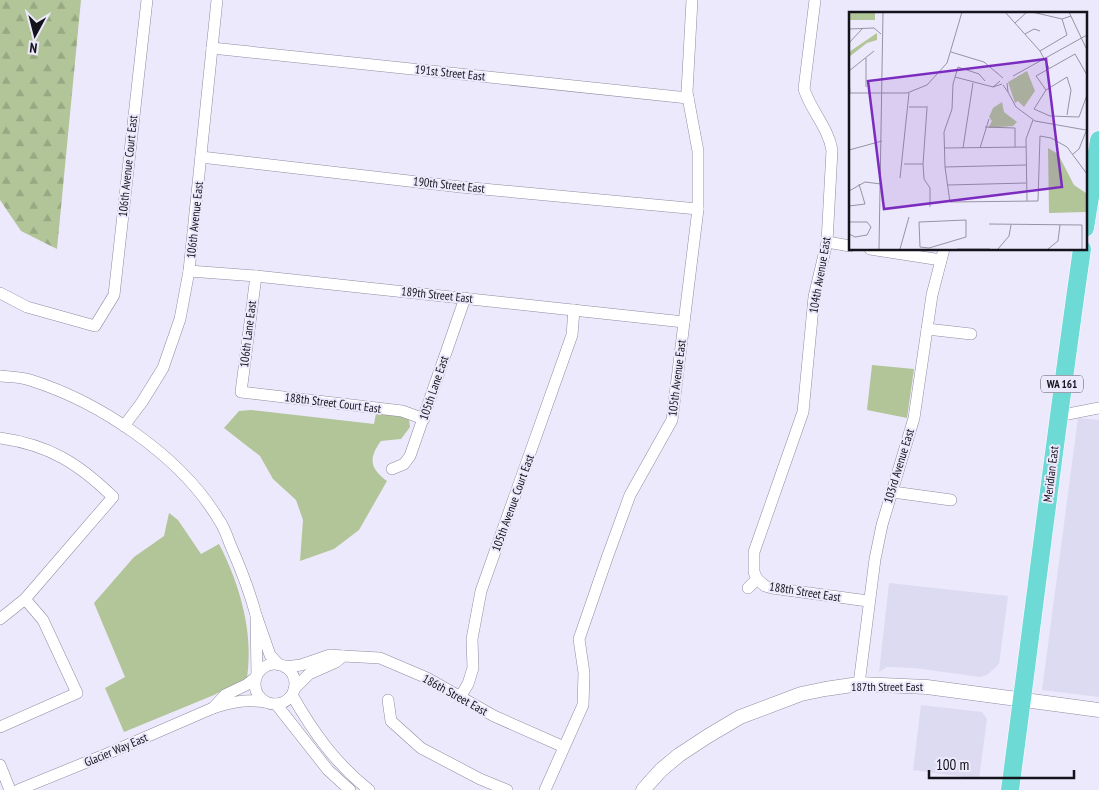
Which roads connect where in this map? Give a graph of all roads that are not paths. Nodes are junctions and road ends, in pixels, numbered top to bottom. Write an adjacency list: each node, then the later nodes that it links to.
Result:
1 (147, 0): 18 (street, 106th Avenue Court East)
2 (217, 0): 5 (street, 106th Avenue East)
3 (692, 0): 6 (street, 105th Avenue East)
4 (815, 0): 11 (street, 104th Avenue East)
5 (212, 48): 6 (street, 191st Street East); 8 (street, 106th Avenue East)
6 (688, 98): 9 (street, 105th Avenue East)
7 (1099, 147): 10 (main road)
8 (201, 158): 9 (street, 190th Street East); 16 (street, 106th Avenue East)
9 (698, 209): 21 (street, 105th Avenue East)
10 (1086, 222)
11 (827, 242): 12 (street); 34 (street, 104th Avenue East)
12 (849, 246)
13 (884, 250): 15 (street)
14 (1082, 250): 27 (main road, Meridian East / WA 161)
15 (942, 254): 22 (street, 103rd Avenue East)
16 (189, 271): 17 (street, 189th Street East); 29 (street, 106th Avenue East)
17 (256, 276): 19 (street, 189th Street East); 25 (street, 106th Lane East)
18 (0, 293)
19 (465, 298): 20 (street, 189th Street East); 28 (street, 105th Lane East)
20 (574, 310): 21 (street, 189th Street East); 45 (street, 105th Avenue Court East)
21 (684, 322): 52 (street, 105th Avenue East)
22 (927, 329): 23 (street); 32 (street, 103rd Avenue East)
23 (971, 334)
24 (0, 376): 29 (street)
25 (241, 392): 28 (street, 188th Street Court East)
26 (1099, 408): 27 (street)
27 (1058, 416): 47 (main road, Meridian East / WA 161)
28 (424, 419): 31 (street, 105th Lane East)
29 (124, 426): 38 (street)
30 (0, 438): 36 (street)
31 (392, 468)
32 (892, 492): 33 (street); 37 (street, 103rd Avenue East)
33 (951, 500)
34 (758, 579): 35 (street, 188th Street East); 37 (street, 188th Street East)
35 (748, 588)
36 (25, 599): 39 (street); 51 (street)
37 (868, 601): 43 (street, 103rd Avenue East)
38 (256, 615): 41 (street); 42 (street)
39 (0, 620)
40 (343, 656): 41 (street, 186th Street East); 44 (street); 45 (street, 186th Street East)
41 (282, 666): 42 (street); 44 (street)
42 (256, 677): 48 (street); 49 (street, Glacier Way East)
43 (859, 684): 47 (street, 187th Street East); 60 (street, 187th Street East)
44 (293, 692): 48 (street); 57 (street)
45 (460, 697): 52 (street, 186th Street East)
46 (388, 700): 58 (street)
47 (1022, 700): 50 (street, 187th Street East); 61 (main road, WA 161)
48 (270, 703): 49 (street, Glacier Way East); 56 (street)
49 (213, 708): 55 (street, Glacier Way East)
50 (1099, 710)
51 (0, 727)
52 (564, 747): 59 (street, 105th Avenue East)
53 (0, 765): 54 (street)
54 (10, 790)
55 (18, 790)
56 (350, 790)
57 (369, 790)
58 (506, 790)
59 (545, 790)
60 (643, 790)
61 (1010, 790)

